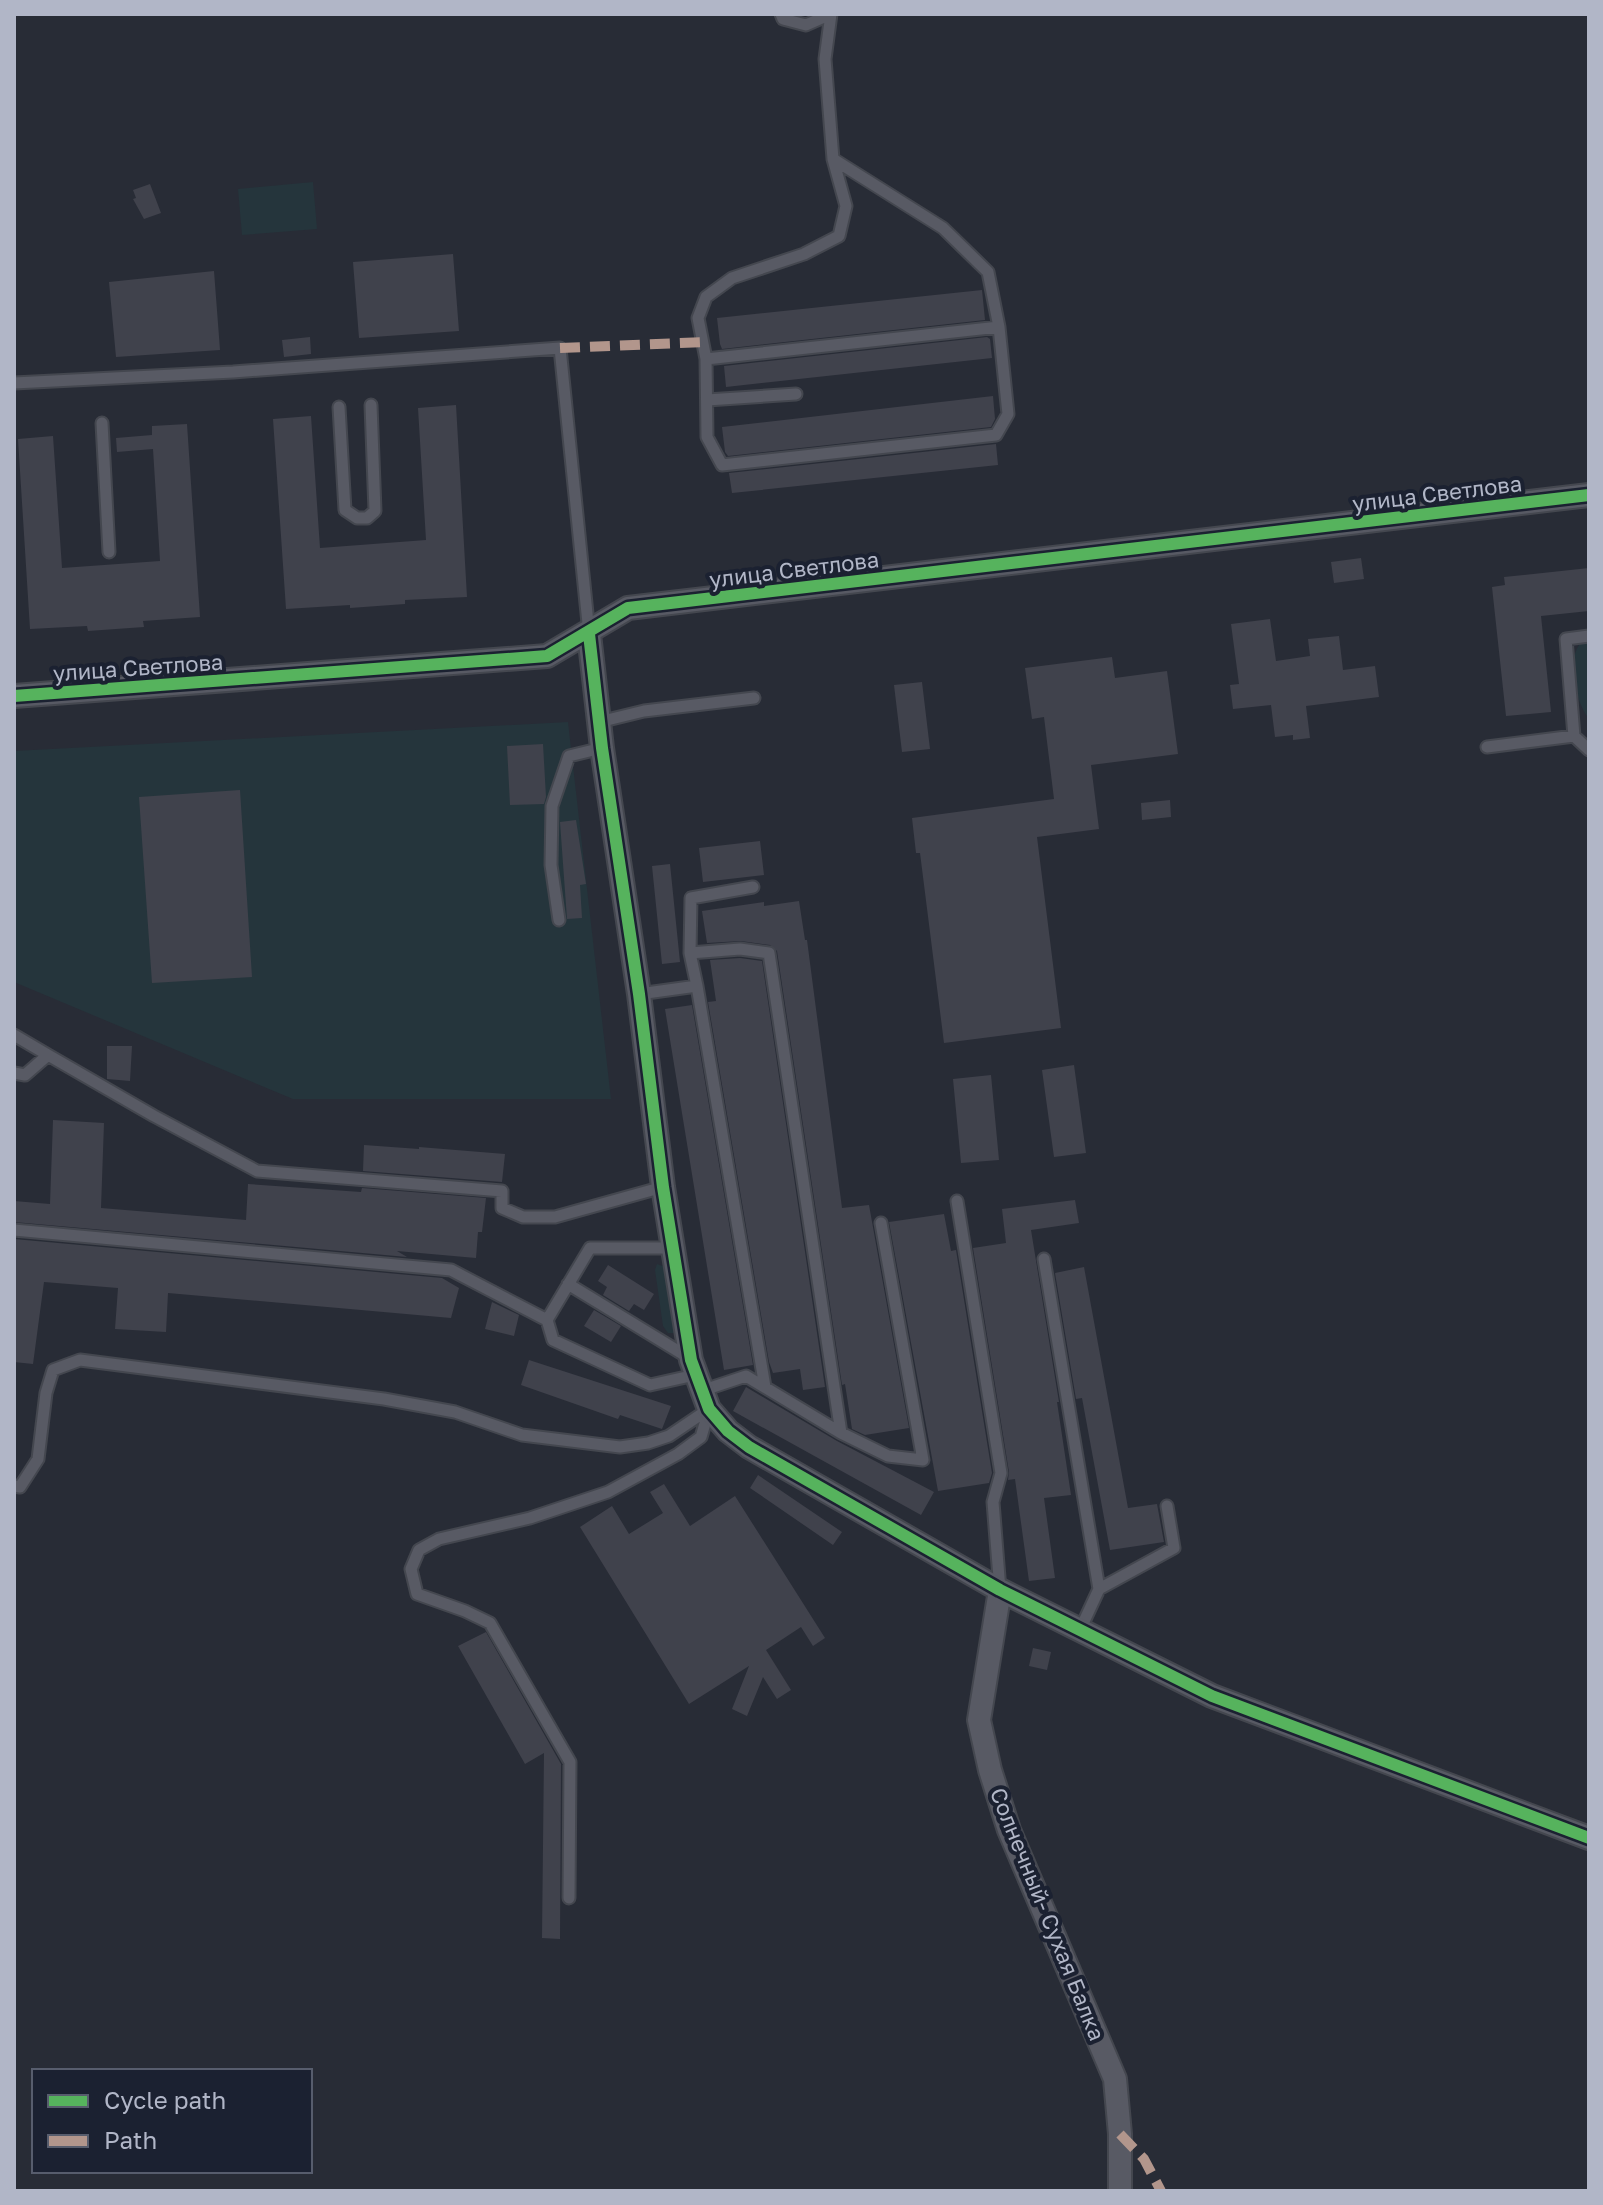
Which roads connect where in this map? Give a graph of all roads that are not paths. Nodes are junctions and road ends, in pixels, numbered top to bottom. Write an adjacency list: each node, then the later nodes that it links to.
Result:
1 (781, 14): 2 (lane)
2 (833, 159): 3 (lane); 4 (lane)
3 (999, 327): 4 (lane); 7 (lane)
4 (706, 359): 7 (lane)
5 (14, 383): 13 (lane)
6 (796, 394): 7 (lane)
7 (707, 400)
8 (371, 405): 9 (lane)
9 (339, 407)
10 (102, 423): 12 (lane)
11 (1589, 495): 13 (street, улица Светлова)
12 (109, 552)
13 (589, 634): 15 (street, улица Светлова); 17 (street)
14 (1589, 636): 18 (lane)
15 (14, 696)
16 (754, 698): 17 (lane)
17 (599, 722): 20 (street)
18 (1574, 736): 19 (lane); 21 (lane)
19 (1487, 747)
20 (602, 748): 23 (lane); 26 (street)
21 (1589, 750)
22 (753, 887): 24 (lane)
23 (559, 920)
24 (690, 953): 25 (lane); 40 (lane)
25 (697, 986): 26 (lane); 39 (lane)
26 (639, 994): 30 (street)
27 (14, 1035): 28 (lane)
28 (48, 1055): 29 (lane); 30 (lane)
29 (14, 1073)
30 (663, 1187): 34 (street)
31 (957, 1201): 44 (lane)
32 (881, 1223): 40 (lane)
33 (14, 1230): 37 (lane)
34 (673, 1248): 36 (lane); 38 (street)
35 (1044, 1259): 43 (lane)
36 (568, 1284): 37 (lane); 38 (lane)
37 (547, 1320): 38 (lane)
38 (699, 1384): 39 (lane); 41 (lane); 44 (street); 47 (lane)
39 (765, 1387): 40 (lane)
40 (841, 1433)
41 (14, 1486)
42 (1167, 1506): 43 (lane)
43 (1099, 1589): 45 (lane)
44 (1000, 1590): 45 (street); 48 (street, Солнечный- Сухая Балка)
45 (1080, 1630): 46 (street)
46 (1589, 1838)
47 (569, 1898)
48 (1120, 2191)

